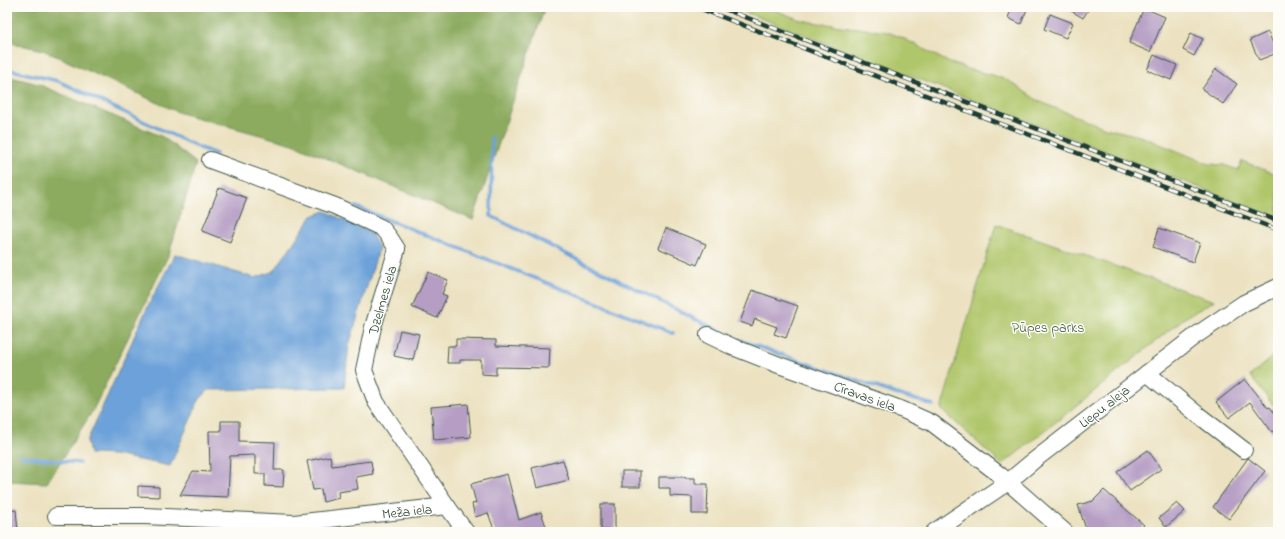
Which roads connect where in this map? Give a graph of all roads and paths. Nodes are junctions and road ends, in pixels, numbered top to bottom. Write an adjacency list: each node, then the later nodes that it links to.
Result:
1 (210, 160): 7 (street, Dzelmes iela)
2 (1278, 287): 4 (street, Liepu aleja)
3 (708, 335): 6 (street, Cīravas iela)
4 (1147, 373): 5 (street); 6 (street, Liepu aleja)
5 (1244, 450)
6 (1008, 482): 10 (street, Liepu aleja); 11 (street, Cīravas iela)
7 (447, 506): 8 (street, Meža iela); 9 (street, Dzelmes iela)
8 (56, 516)
9 (466, 532)
10 (934, 532)
11 (1065, 532)

